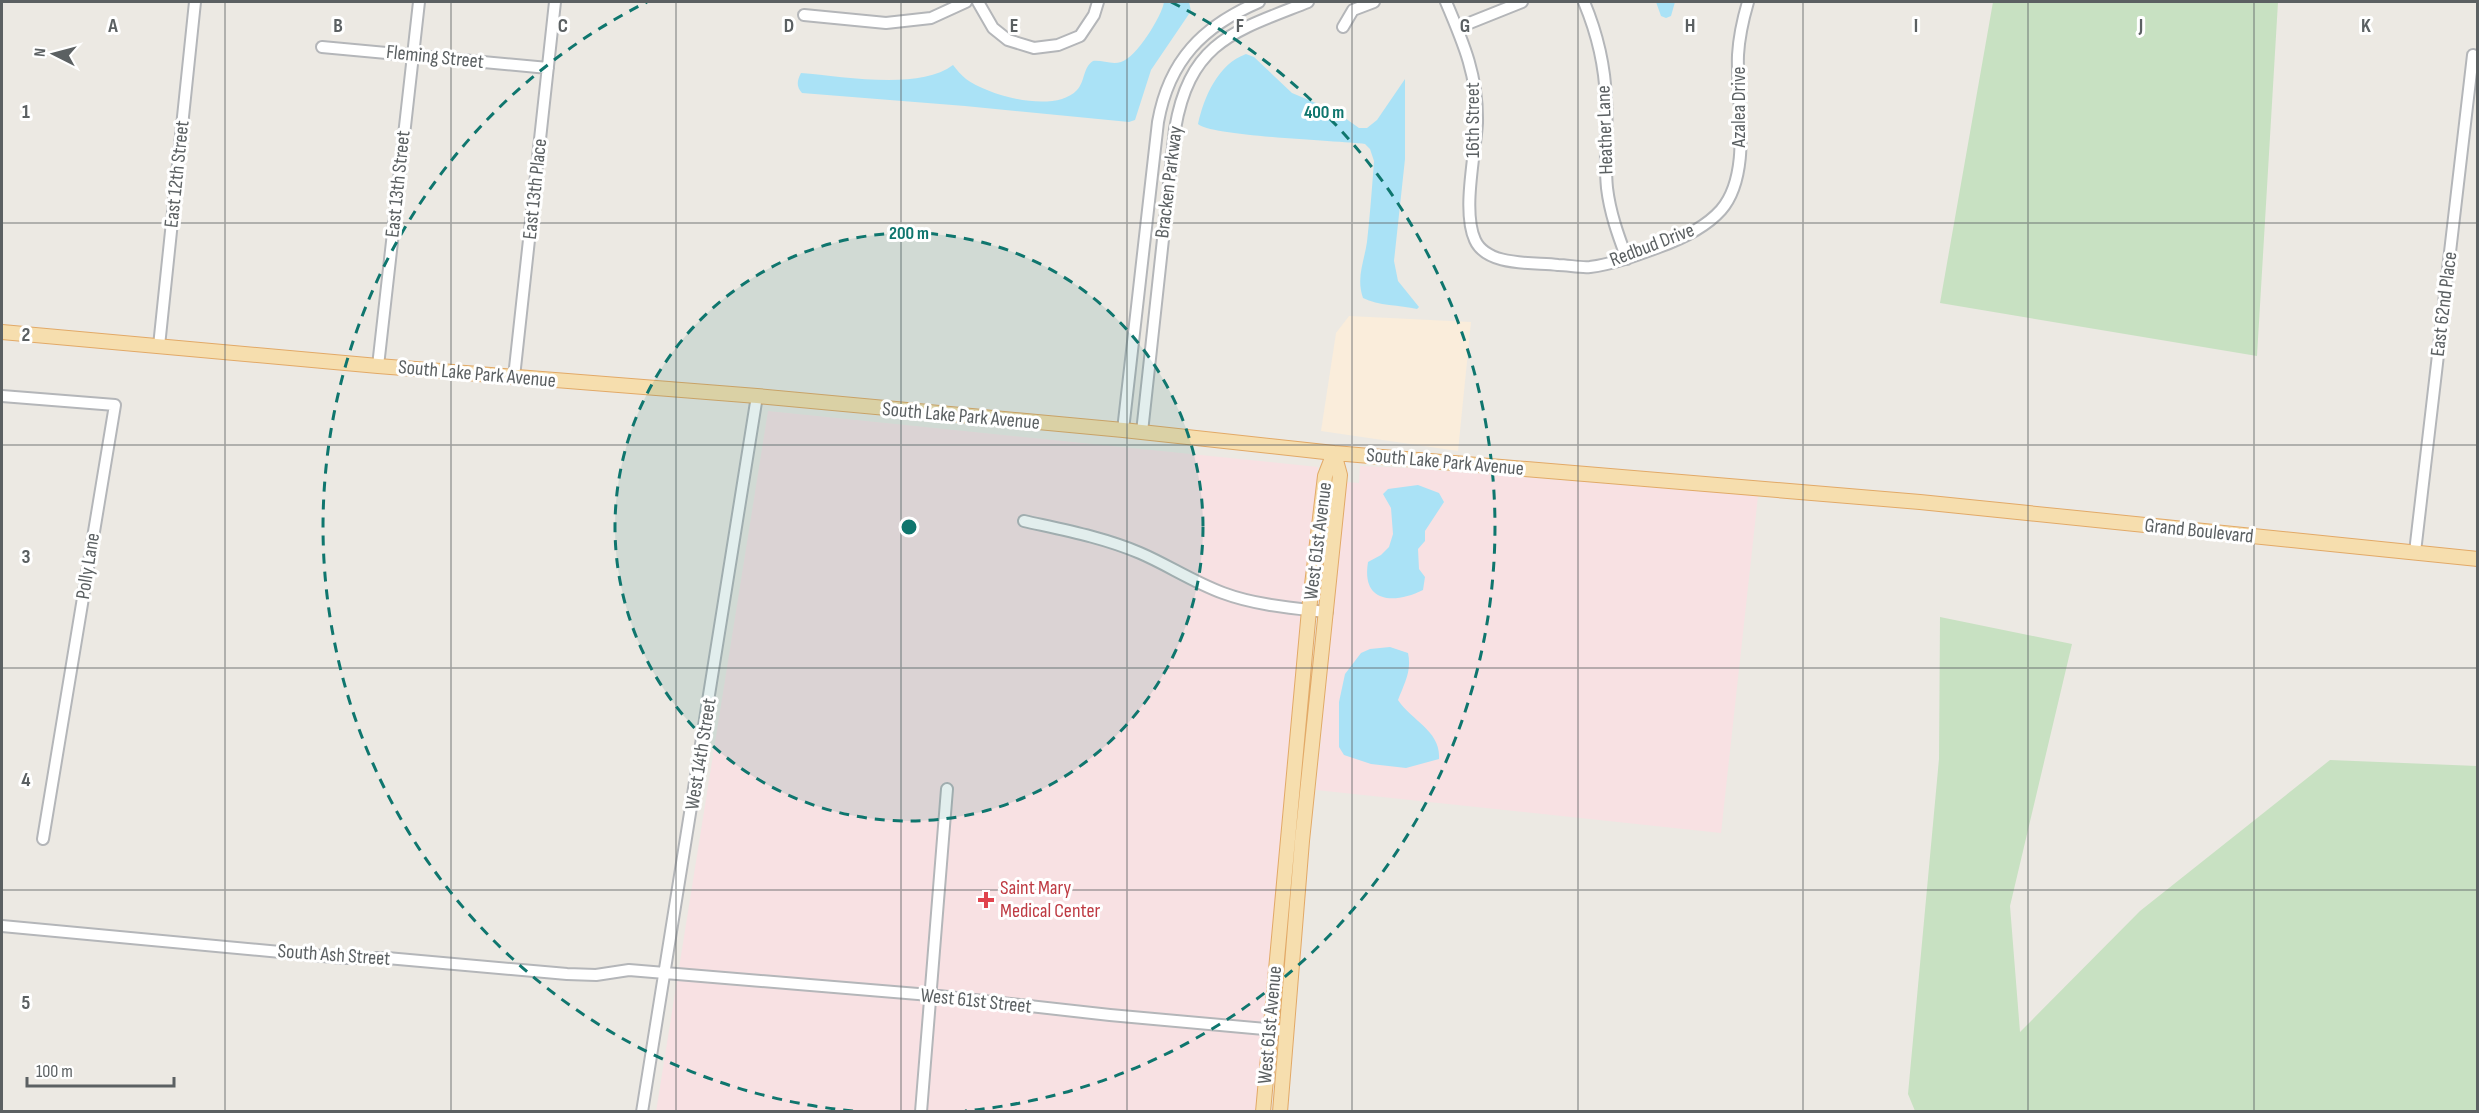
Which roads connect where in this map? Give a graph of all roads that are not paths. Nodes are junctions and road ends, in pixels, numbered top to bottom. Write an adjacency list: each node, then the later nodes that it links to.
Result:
1 (195, 2): 28 (street, East 12th Street)
2 (419, 2): 19 (street, East 13th Street)
3 (555, 2): 21 (street, East 13th Place)
4 (966, 2): 14 (street)
5 (978, 2): 6 (street)
6 (1098, 2)
7 (1257, 2): 15 (street); 25 (street, Bracken Parkway)
8 (1308, 2): 15 (street, Bracken Parkway)
9 (1374, 2): 16 (street)
10 (1446, 2): 17 (street, 16th Street)
11 (1522, 2): 17 (street)
12 (1584, 2): 24 (street, Heather Lane)
13 (1748, 2): 22 (street, Azalea Drive)
14 (804, 15)
15 (1264, 20): 26 (street, Bracken Parkway)
16 (1343, 27)
17 (1457, 28): 23 (street, 16th Street)
18 (322, 47): 19 (street, Fleming Street)
19 (413, 54): 21 (street, Fleming Street); 29 (street, East 13th Street)
20 (2473, 55): 38 (street, East 62nd Place)
21 (548, 68): 30 (street, East 13th Place)
22 (1722, 209): 24 (street, Redbud Drive)
23 (1475, 242): 24 (street, Redbud Drive)
24 (1627, 259)
25 (1141, 274): 26 (street); 33 (street, Bracken Parkway)
26 (1159, 276): 34 (street, Bracken Parkway)
27 (2, 332): 28 (main road, South Lake Park Avenue)
28 (159, 346): 29 (main road, South Lake Park Avenue)
29 (378, 366): 30 (main road, South Lake Park Avenue)
30 (514, 377): 32 (main road, South Lake Park Avenue)
31 (2, 396): 43 (street, Polly Lane)
32 (757, 396): 33 (main road, South Lake Park Avenue); 45 (street, West 14th Street)
33 (1124, 430): 34 (main road, South Lake Park Avenue)
34 (1142, 432): 35 (main road, South Lake Park Avenue)
35 (1334, 453): 36 (main road, South Lake Park Avenue); 40 (main road, West 61st Avenue); 41 (main road, West 61st Avenue)
36 (1920, 502): 38 (main road, Grand Boulevard)
37 (1024, 521): 40 (street)
38 (2415, 552): 39 (main road, Grand Boulevard)
39 (2478, 559)
40 (1309, 610): 41 (street); 47 (main road, West 61st Avenue)
41 (1327, 612): 48 (main road, West 61st Avenue)
42 (947, 789): 46 (street)
43 (43, 838)
44 (2, 926): 45 (street, South Ash Street)
45 (666, 974): 46 (street, West 61st Street); 49 (street, West 14th Street)
46 (930, 995): 47 (street, West 61st Street); 50 (street)
47 (1269, 1029): 48 (street, West 61st Street); 51 (main road, West 61st Avenue)
48 (1287, 1030): 52 (main road, West 61st Avenue)
49 (642, 1112)
50 (921, 1112)
51 (1263, 1112)
52 (1280, 1112)

